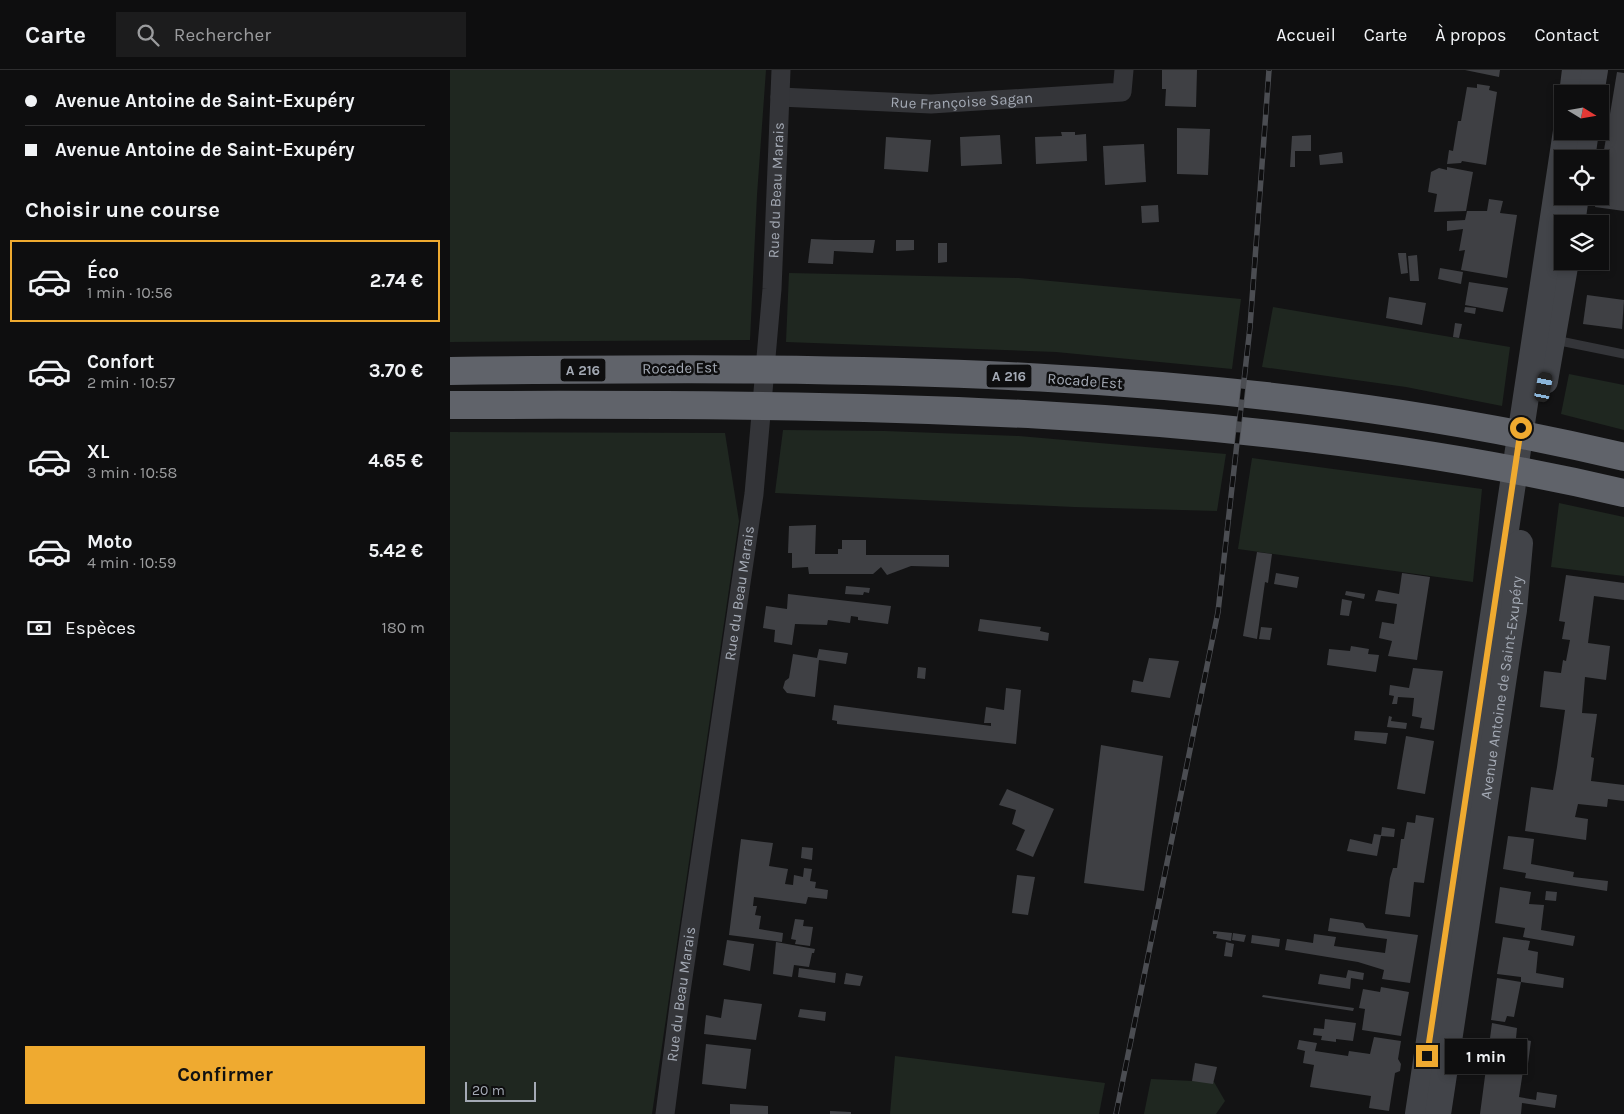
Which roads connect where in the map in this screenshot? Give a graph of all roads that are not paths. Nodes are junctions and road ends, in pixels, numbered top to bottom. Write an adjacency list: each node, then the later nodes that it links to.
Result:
1 (781, 70): 7 (street, Rue du Beau Marais)
2 (1124, 70): 7 (street, Rue Françoise Sagan)
3 (1575, 70): 5 (main road)
4 (1595, 70): 6 (main road)
5 (1573, 85)
6 (1593, 85)
7 (780, 96): 16 (street, Rue du Beau Marais)
8 (1565, 140): 10 (main road, Avenue Antoine de Saint-Exupéry)
9 (1563, 270): 10 (main road, Avenue Antoine de Saint-Exupéry)
10 (1544, 338): 11 (lane); 17 (main road, Avenue Antoine de Saint-Exupéry); 18 (main road, Avenue Antoine de Saint-Exupéry)
11 (1624, 354)
12 (450, 371): 14 (highway, Rocade Est / A 216)
13 (450, 405): 15 (highway)
14 (1624, 457)
15 (1624, 493)
16 (665, 1114)
17 (1418, 1114)
18 (1438, 1114)

